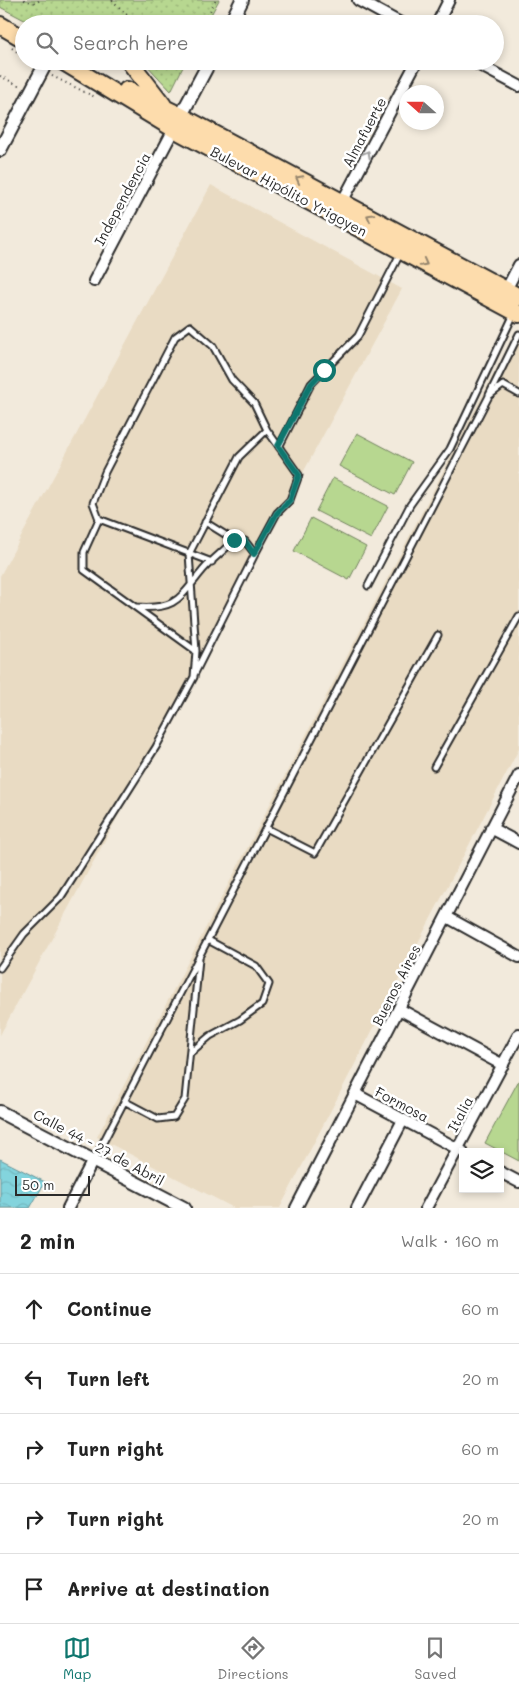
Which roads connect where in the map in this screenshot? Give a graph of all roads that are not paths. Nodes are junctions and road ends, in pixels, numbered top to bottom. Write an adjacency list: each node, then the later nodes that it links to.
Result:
1 (232, 0): 5 (street)
2 (242, 0): 6 (street)
3 (358, 0): 7 (street)
4 (450, 0): 8 (street)
5 (224, 15)
6 (234, 15)
7 (386, 15)
8 (442, 15)
9 (0, 25): 10 (highway)
10 (15, 34)
11 (42, 70): 20 (street)
12 (81, 70): 19 (highway, Bulevar Hipólito Yrigoyen)
13 (136, 70): 19 (highway)
14 (196, 70): 19 (street)
15 (204, 70): 19 (street)
16 (412, 70): 21 (street, Almafuerte, one-way to 16)
17 (489, 70): 18 (street)
18 (519, 86)
19 (172, 118): 21 (highway, Bulevar Hipólito Yrigoyen); 24 (street, Independencia)
20 (0, 150)
21 (340, 205): 22 (highway, Bulevar Hipólito Yrigoyen); 25 (highway, Bulevar Hipólito Yrigoyen, one-way to 21)
22 (402, 251): 25 (highway, Bulevar Hipólito Yrigoyen, one-way to 25); 30 (lane)
23 (519, 266): 25 (street)
24 (94, 281)
25 (515, 303): 37 (lane)
26 (519, 334): 28 (lane)
27 (519, 394): 28 (lane)
28 (489, 396): 46 (lane)
29 (267, 430): 30 (lane); 31 (lane); 32 (lane)
30 (278, 446): 35 (lane)
31 (99, 519): 34 (lane); 39 (lane)
32 (205, 522): 33 (lane); 34 (lane)
33 (234, 540): 35 (lane); 36 (lane)
34 (189, 554): 36 (lane); 38 (lane)
35 (254, 554): 43 (lane)
36 (212, 562): 38 (lane)
37 (368, 586)
38 (190, 588): 39 (lane); 42 (lane)
39 (135, 607): 42 (lane)
40 (519, 616): 44 (lane)
41 (438, 634): 46 (lane)
42 (196, 651): 43 (lane)
43 (194, 677): 53 (lane)
44 (434, 767)
45 (519, 775): 47 (street, Buenos Aires)
46 (266, 828): 50 (lane)
47 (491, 828): 48 (street); 49 (street, Buenos Aires)
48 (519, 843)
49 (447, 917): 52 (street); 54 (street, Buenos Aires)
50 (208, 940): 51 (lane); 56 (lane)
51 (199, 956): 56 (lane); 59 (lane)
52 (519, 957)
53 (0, 968)
54 (399, 1009): 57 (street); 58 (street, Buenos Aires)
55 (519, 1034): 57 (street, Italia)
56 (190, 1054): 59 (lane)
57 (502, 1065): 62 (street, Italia)
58 (355, 1094): 61 (street, Formosa); 70 (street, Buenos Aires)
59 (124, 1101): 65 (lane)
60 (0, 1112): 65 (street, Calle 44 - 27 de Abril)
61 (403, 1120): 63 (street, Formosa); 71 (street)
62 (461, 1148)
63 (459, 1149)
64 (459, 1152): 72 (street, Italia)
65 (93, 1160): 68 (street); 69 (street, Calle 44 - 27 de Abril)
66 (504, 1174): 67 (street)
67 (519, 1182)
68 (68, 1208)
69 (184, 1208)
70 (296, 1208)
71 (357, 1208)
72 (426, 1208)

